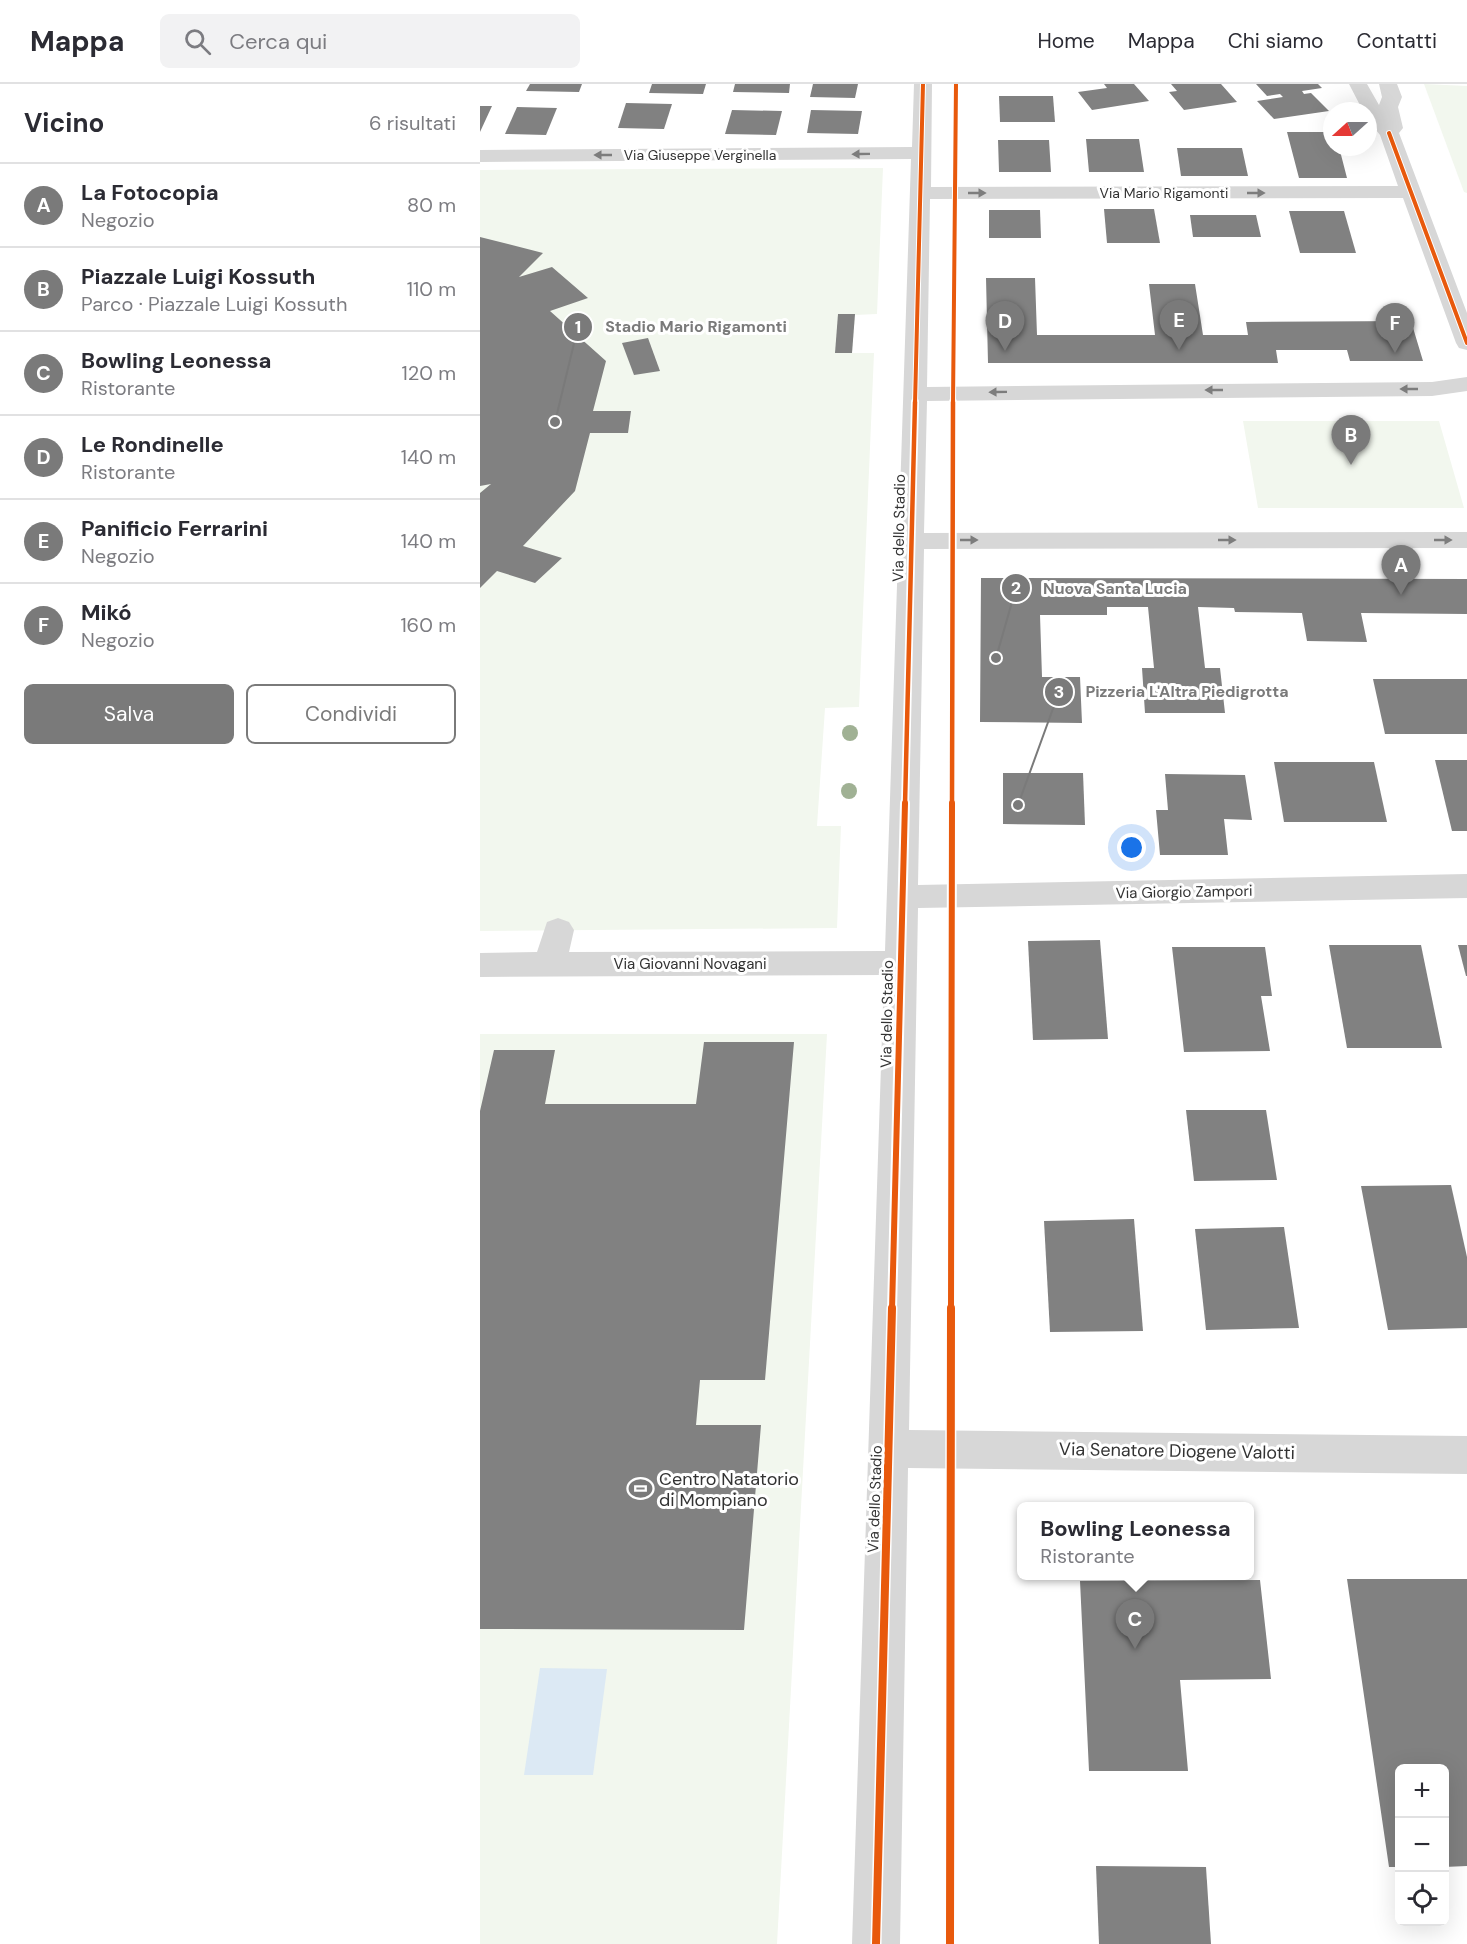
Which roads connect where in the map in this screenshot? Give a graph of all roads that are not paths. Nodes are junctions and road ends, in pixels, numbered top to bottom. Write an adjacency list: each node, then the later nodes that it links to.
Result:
1 (923, 84): 5 (street, Via dello Stadio)
2 (1358, 84): 4 (street)
3 (1388, 84): 4 (street)
4 (1389, 133): 7 (street)
5 (920, 153): 6 (street, Via Giuseppe Verginella, one-way to 6); 8 (street, Via dello Stadio)
6 (480, 156)
7 (1409, 192): 8 (street, Via Mario Rigamonti, one-way to 7); 9 (street)
8 (919, 193): 11 (street, Via dello Stadio)
9 (1467, 344)
10 (1467, 384): 11 (street, one-way to 11)
11 (914, 394): 12 (street, Via dello Stadio)
12 (910, 540): 13 (street, one-way to 13); 15 (street, Via dello Stadio)
13 (1467, 540)
14 (1467, 886): 15 (street, Via Giorgio Zampori)
15 (901, 897): 17 (street, Via dello Stadio)
16 (558, 930): 18 (street)
17 (899, 963): 18 (street, Via Giovanni Novagani); 20 (street, Via dello Stadio)
18 (551, 964): 19 (street, Via Giovanni Novagani)
19 (480, 965)
20 (888, 1449): 21 (street, Via Senatore Diogene Valotti); 22 (street, Via dello Stadio)
21 (1467, 1455)
22 (876, 1944)

